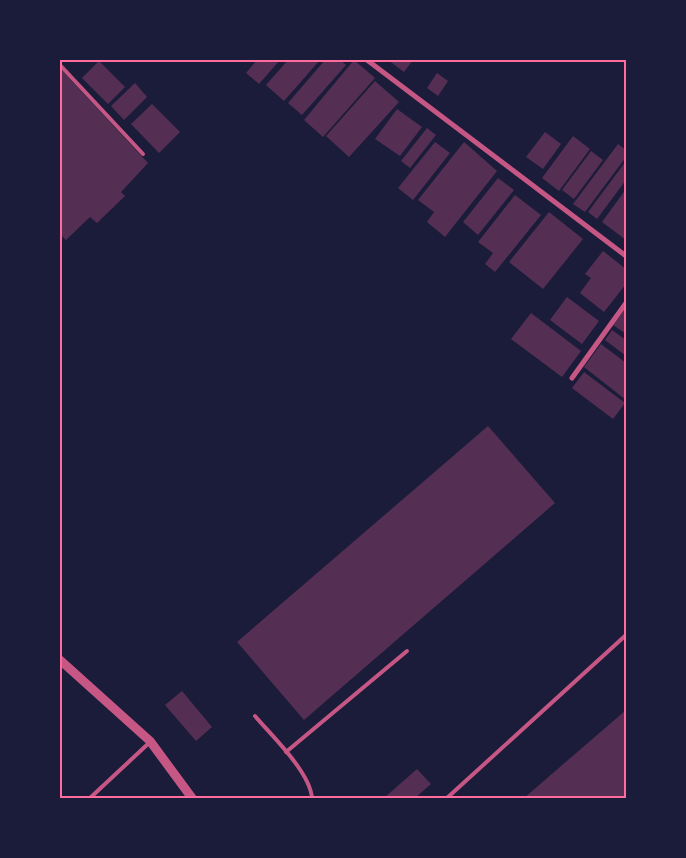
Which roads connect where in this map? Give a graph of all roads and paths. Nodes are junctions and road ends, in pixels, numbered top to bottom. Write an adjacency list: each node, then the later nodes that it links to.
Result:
1 (367, 60): 4 (street)
2 (60, 65): 3 (lane)
3 (144, 154)
4 (626, 256)
5 (626, 303): 6 (street)
6 (572, 378)
7 (626, 635): 16 (lane)
8 (407, 652): 12 (lane)
9 (60, 660): 11 (street)
10 (254, 716): 12 (lane)
11 (150, 741): 13 (lane); 14 (street)
12 (286, 752): 15 (lane)
13 (90, 798)
14 (192, 798)
15 (312, 798)
16 (447, 798)

